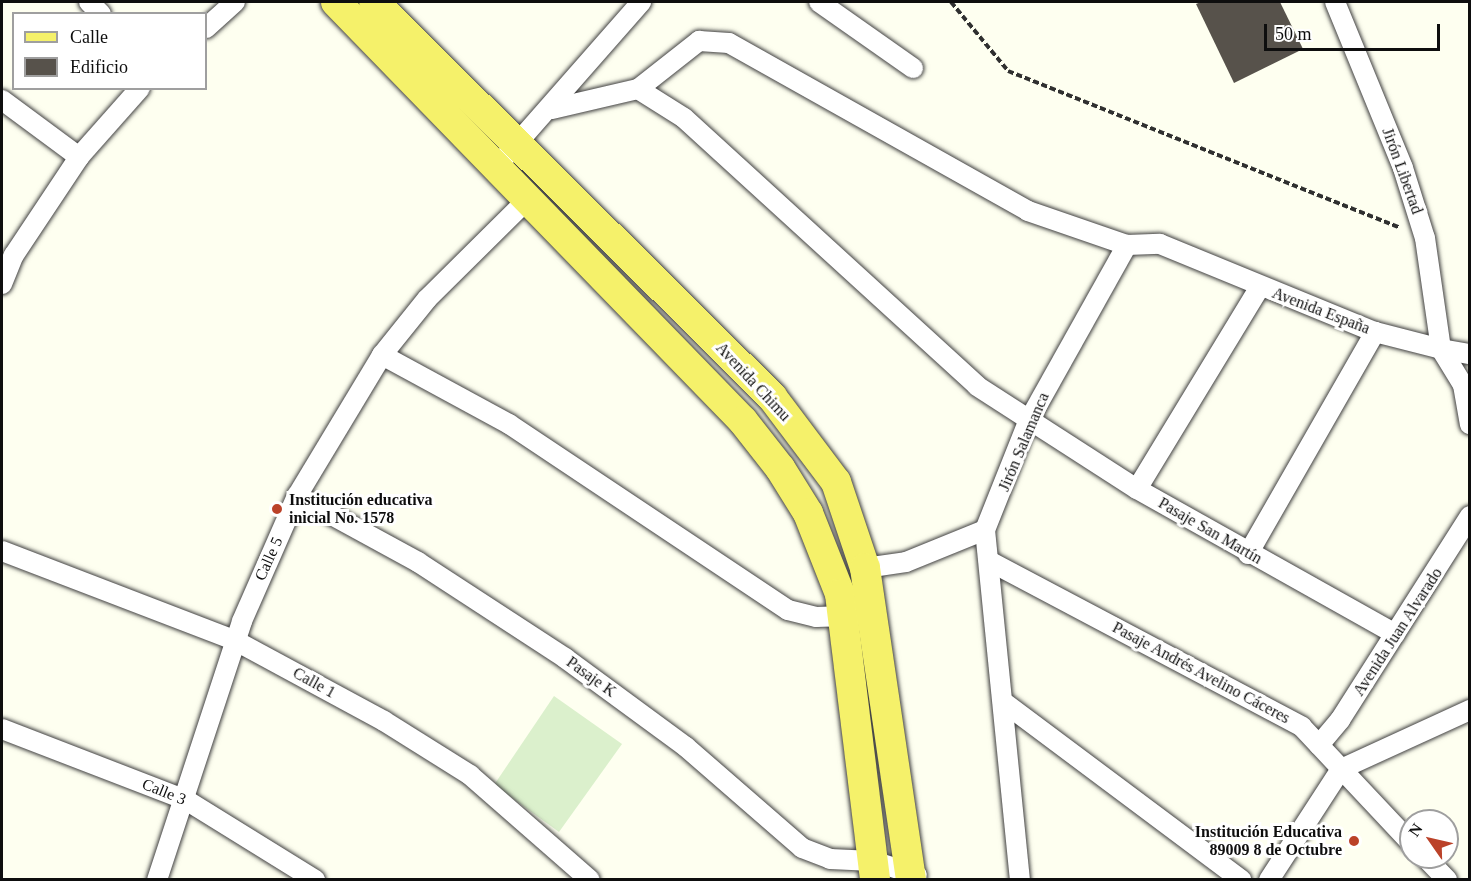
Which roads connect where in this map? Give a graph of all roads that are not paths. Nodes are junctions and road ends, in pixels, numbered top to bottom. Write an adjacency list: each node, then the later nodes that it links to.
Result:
1 (234, 2): 7 (street)
2 (336, 2): 13 (main road, Avenida Chimu)
3 (374, 2): 13 (main road, Avenida Chimu)
4 (640, 2): 12 (street)
5 (819, 2): 8 (street)
6 (1335, 2): 21 (street, Jirón Libertad)
7 (207, 27)
8 (913, 68)
9 (638, 89): 12 (street); 16 (street); 24 (street, Pasaje San Martín)
10 (138, 90): 14 (street)
11 (2, 100): 14 (street)
12 (552, 109): 13 (street)
13 (508, 154): 15 (main road, Avenida Chimu); 33 (main road, Avenida Chimu)
14 (79, 158): 17 (street)
15 (529, 198): 23 (street, Calle 5); 34 (main road, Avenida Chimu)
16 (1127, 245): 19 (street, Avenida España); 24 (street, Jirón Salamanca)
17 (8, 251): 18 (street)
18 (2, 284)
19 (1260, 286): 20 (street, Avenida España); 26 (street)
20 (1376, 332): 21 (street, Avenida España); 31 (street)
21 (1441, 349): 22 (street, Avenida España); 25 (street)
22 (1470, 354)
23 (382, 355): 27 (street, Calle 5); 34 (street)
24 (1028, 422): 26 (street, Pasaje San Martín); 29 (street, Jirón Salamanca)
25 (1470, 424)
26 (1137, 489): 31 (street, Pasaje San Martín)
27 (297, 496): 36 (street, Calle 5); 44 (street, Pasaje K)
28 (1470, 516): 35 (street, Avenida Juan Alvarado)
29 (986, 530): 32 (street); 33 (street)
30 (2, 552): 36 (street, Calle 1)
31 (1248, 554): 35 (street, Pasaje San Martín)
32 (991, 562): 37 (street); 40 (street, Pasaje Andrés Avelino Cáceres)
33 (865, 568): 34 (main road, Avenida Chimu)
34 (858, 615): 44 (main road, Avenida Chimu); 45 (main road, Avenida Chimu)
35 (1395, 634): 40 (street, Avenida Juan Alvarado)
36 (236, 641): 42 (street, Calle 5); 48 (street, Calle 1)
37 (1006, 704): 49 (street); 50 (street)
38 (1470, 711): 41 (street)
39 (2, 729): 42 (street, Calle 3)
40 (1319, 745): 41 (street, Pasaje Andrés Avelino Cáceres)
41 (1341, 769): 43 (street, Pasaje Andrés Avelino Cáceres); 51 (street)
42 (186, 800): 46 (street, Calle 5); 47 (street, Calle 3)
43 (1399, 830)
44 (874, 870): 45 (street, Pasaje K)
45 (915, 876)
46 (157, 879)
47 (315, 879)
48 (590, 879)
49 (1020, 879)
50 (1241, 879)
51 (1269, 879)

